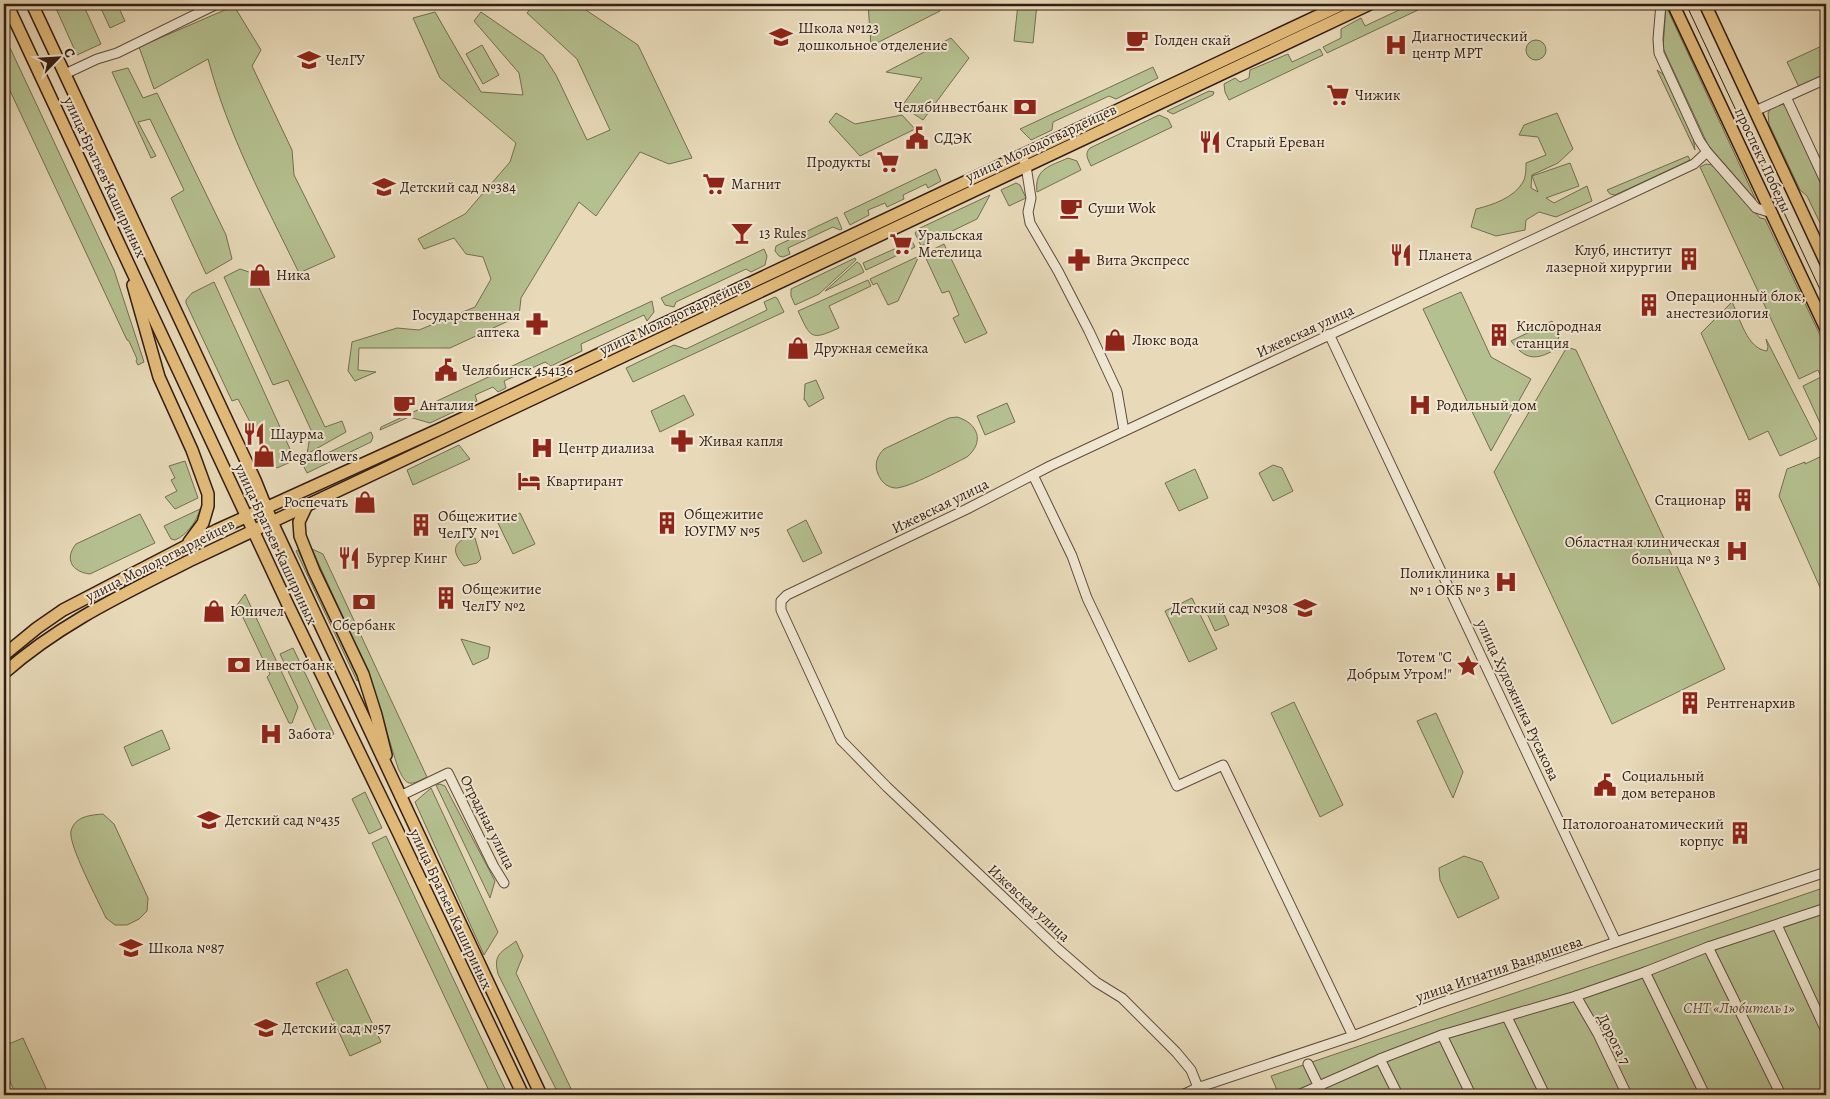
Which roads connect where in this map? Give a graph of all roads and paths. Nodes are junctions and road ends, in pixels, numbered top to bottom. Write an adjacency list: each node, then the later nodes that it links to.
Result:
1 (7, 4): 17 (main road, улица Братьев Кашириных)
2 (32, 4): 9 (main road, улица Братьев Кашириных)
3 (217, 4): 9 (street)
4 (1343, 4): 14 (main road, улица Молодогвардейцев)
5 (1370, 4): 14 (main road, улица Молодогвардейцев)
6 (1661, 4): 13 (street)
7 (1673, 4): 16 (main road, проспект Победы)
8 (1705, 4): 12 (main road, проспект Победы)
9 (65, 74): 24 (main road, улица Братьев Кашириных)
10 (1826, 79): 11 (street)
11 (1786, 97): 12 (street); 15 (street)
12 (1755, 111): 18 (main road, проспект Победы)
13 (1706, 152): 16 (street); 20 (street, Ижевская улица)
14 (1024, 161): 21 (street); 23 (main road, улица Молодогвардейцев); 24 (main road, улица Молодогвардейцев)
15 (1826, 183)
16 (1772, 213): 19 (main road, проспект Победы)
17 (124, 254): 25 (main road, улица Братьев Кашириных); 28 (main road)
18 (1826, 263)
19 (1826, 329)
20 (1329, 334): 21 (street, Ижевская улица); 39 (street, улица Художника Русакова)
21 (1124, 431): 22 (street, Ижевская улица)
22 (1033, 474): 46 (street); 50 (street, Ижевская улица)
23 (307, 505): 26 (main road, улица Молодогвардейцев); 33 (main road)
24 (266, 508): 25 (main road, улица Молодогвардейцев); 26 (main road, улица Братьев Кашириных)
25 (246, 516): 27 (main road, улица Братьев Кашириных); 28 (main road, улица Молодогвардейцев)
26 (272, 522): 27 (main road, улица Молодогвардейцев); 33 (main road, улица Братьев Кашириных)
27 (253, 530): 30 (main road, улица Молодогвардейцев); 51 (main road, улица Братьев Кашириных)
28 (187, 545): 29 (main road, улица Молодогвардейцев)
29 (64, 610): 30 (main road); 31 (main road, улица Молодогвардейцев)
30 (70, 623): 32 (main road, улица Молодогвардейцев)
31 (4, 655)
32 (4, 673)
33 (392, 779): 34 (main road, улица Братьев Кашириных)
34 (400, 796): 36 (street, Отрадная улица); 52 (main road, улица Братьев Кашириных)
35 (1826, 872): 39 (street, улица Игнатия Вандышева)
36 (504, 883)
37 (1826, 908): 38 (street)
38 (1777, 925): 40 (street); 44 (street)
39 (1616, 942): 46 (street, улица Игнатия Вандышева)
40 (1708, 948): 41 (street); 61 (street)
41 (1645, 972): 42 (street); 60 (street)
42 (1576, 996): 43 (street); 59 (street, Дорога 7)
43 (1507, 1017): 45 (street); 58 (street)
44 (1826, 1031)
45 (1442, 1035): 47 (street); 57 (street)
46 (1354, 1036): 50 (street, улица Игнатия Вандышева)
47 (1380, 1059): 49 (street); 56 (street)
48 (1308, 1064): 49 (street)
49 (1319, 1086): 54 (street); 55 (street)
50 (1199, 1092): 53 (street, улица Игнатия Вандышева)
51 (522, 1095)
52 (541, 1095)
53 (1182, 1095)
54 (1298, 1095)
55 (1324, 1095)
56 (1398, 1095)
57 (1471, 1095)
58 (1545, 1095)
59 (1627, 1095)
60 (1705, 1095)
61 (1781, 1095)

